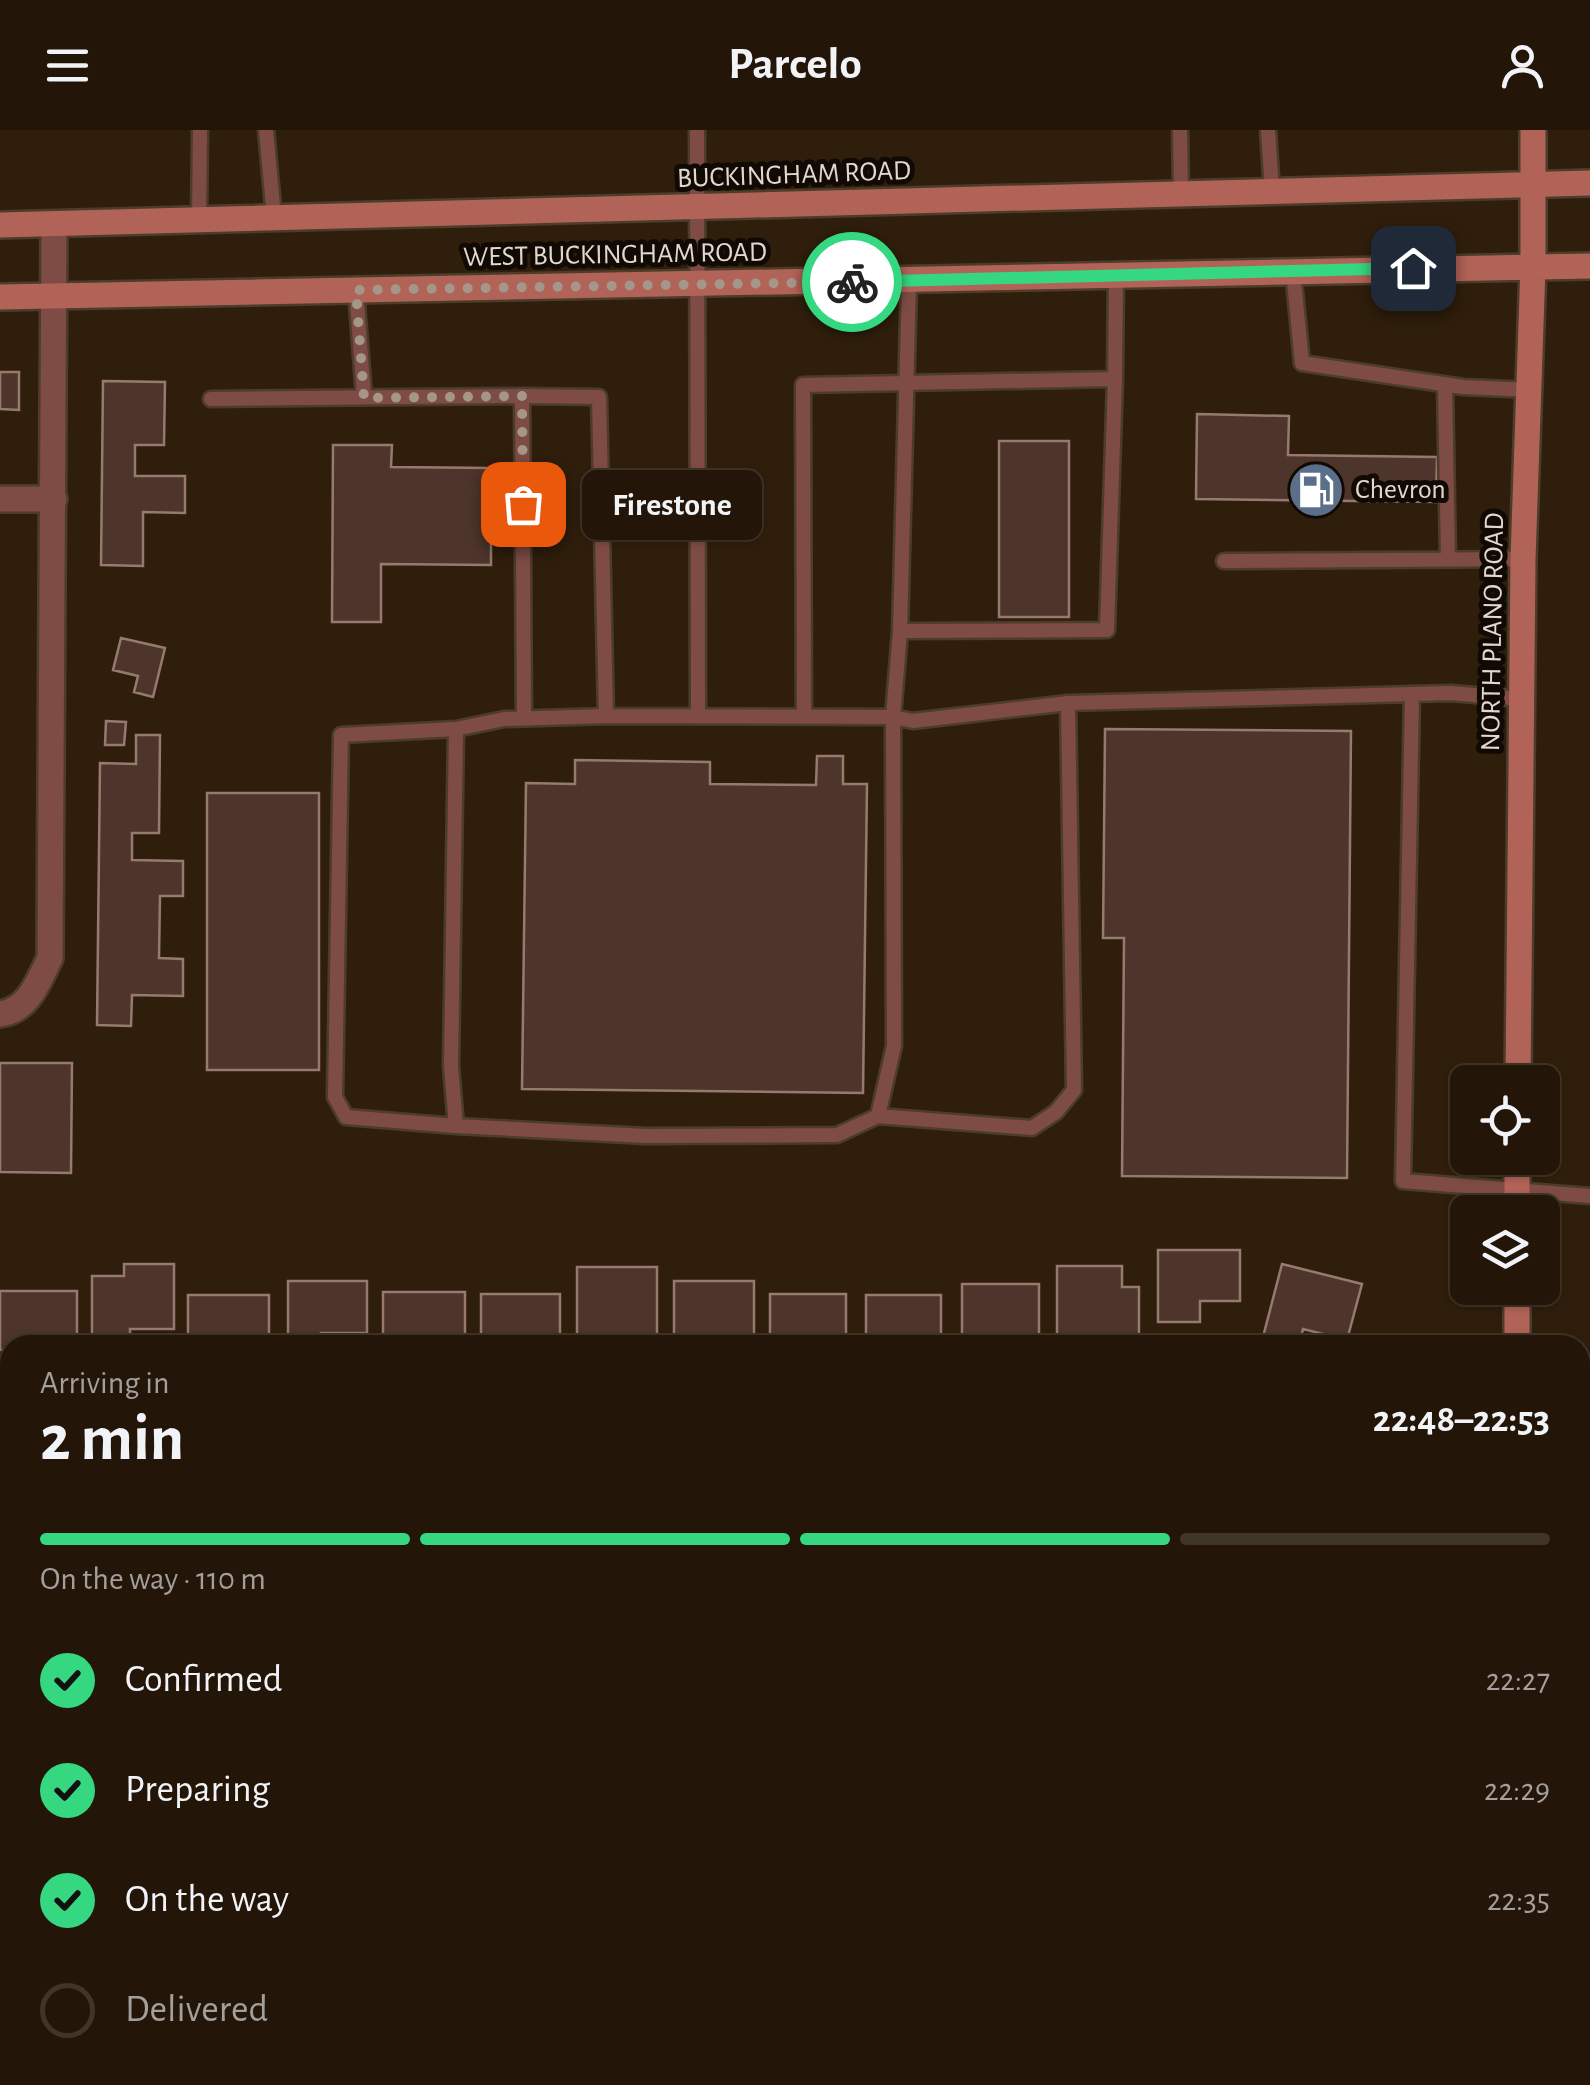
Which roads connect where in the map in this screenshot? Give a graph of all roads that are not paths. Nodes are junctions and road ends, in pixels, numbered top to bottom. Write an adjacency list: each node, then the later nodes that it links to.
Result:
1 (200, 130): 13 (lane)
2 (266, 130): 12 (lane)
3 (698, 130): 11 (lane)
4 (1180, 130): 10 (lane)
5 (1268, 130): 9 (lane)
6 (1533, 130): 8 (main road, NORTH PLANO ROAD)
7 (1590, 182): 8 (main road, BUCKINGHAM ROAD)
8 (1533, 184): 9 (main road, BUCKINGHAM ROAD); 16 (main road, NORTH PLANO ROAD)
9 (1272, 191): 10 (main road, BUCKINGHAM ROAD)
10 (1181, 194): 11 (main road, BUCKINGHAM ROAD)
11 (696, 208): 12 (main road, BUCKINGHAM ROAD); 21 (lane)
12 (274, 217): 13 (main road, BUCKINGHAM ROAD)
13 (199, 222): 15 (main road, BUCKINGHAM ROAD)
14 (0, 225): 15 (main road, BUCKINGHAM ROAD)
15 (54, 225): 23 (street)
16 (1532, 266): 17 (main road, WEST BUCKINGHAM ROAD); 18 (main road, WEST BUCKINGHAM ROAD); 28 (main road, NORTH PLANO ROAD)
17 (1590, 266)
18 (1293, 271): 19 (main road, WEST BUCKINGHAM ROAD); 27 (lane)
19 (1116, 274): 20 (main road, WEST BUCKINGHAM ROAD); 25 (lane)
20 (910, 282): 21 (main road, WEST BUCKINGHAM ROAD); 26 (lane)
21 (699, 283): 22 (main road, WEST BUCKINGHAM ROAD); 41 (lane)
22 (356, 290): 23 (main road, WEST BUCKINGHAM ROAD); 30 (lane)
23 (54, 296): 24 (main road, WEST BUCKINGHAM ROAD); 33 (street)
24 (0, 297)
25 (1114, 379): 26 (lane); 37 (lane)
26 (907, 385): 37 (lane); 43 (lane)
27 (1445, 385): 28 (lane); 34 (lane)
28 (1529, 390): 35 (main road, NORTH PLANO ROAD)
29 (522, 396): 30 (lane); 42 (lane); 45 (lane)
30 (364, 398): 31 (lane)
31 (212, 399)
32 (0, 499): 33 (street)
33 (54, 499): 47 (street)
34 (1448, 559): 35 (lane); 36 (lane)
35 (1523, 559): 39 (main road, NORTH PLANO ROAD)
36 (1224, 560)
37 (900, 631): 44 (lane)
38 (1412, 694): 39 (lane); 40 (lane); 51 (lane)
39 (1522, 699): 48 (main road, NORTH PLANO ROAD)
40 (1068, 703): 44 (lane); 49 (lane)
41 (698, 714): 42 (lane); 43 (lane)
42 (606, 716): 45 (lane)
43 (804, 716): 44 (lane)
44 (893, 716): 49 (lane)
45 (524, 718): 46 (lane)
46 (456, 729): 50 (lane); 50 (lane)
47 (0, 1014)
48 (1518, 1065)
49 (878, 1116): 50 (lane)
50 (456, 1126)
51 (1479, 1195)
52 (1590, 1196): 53 (lane)
53 (1560, 1198)
54 (1517, 1305): 55 (main road)
55 (1517, 1335)

